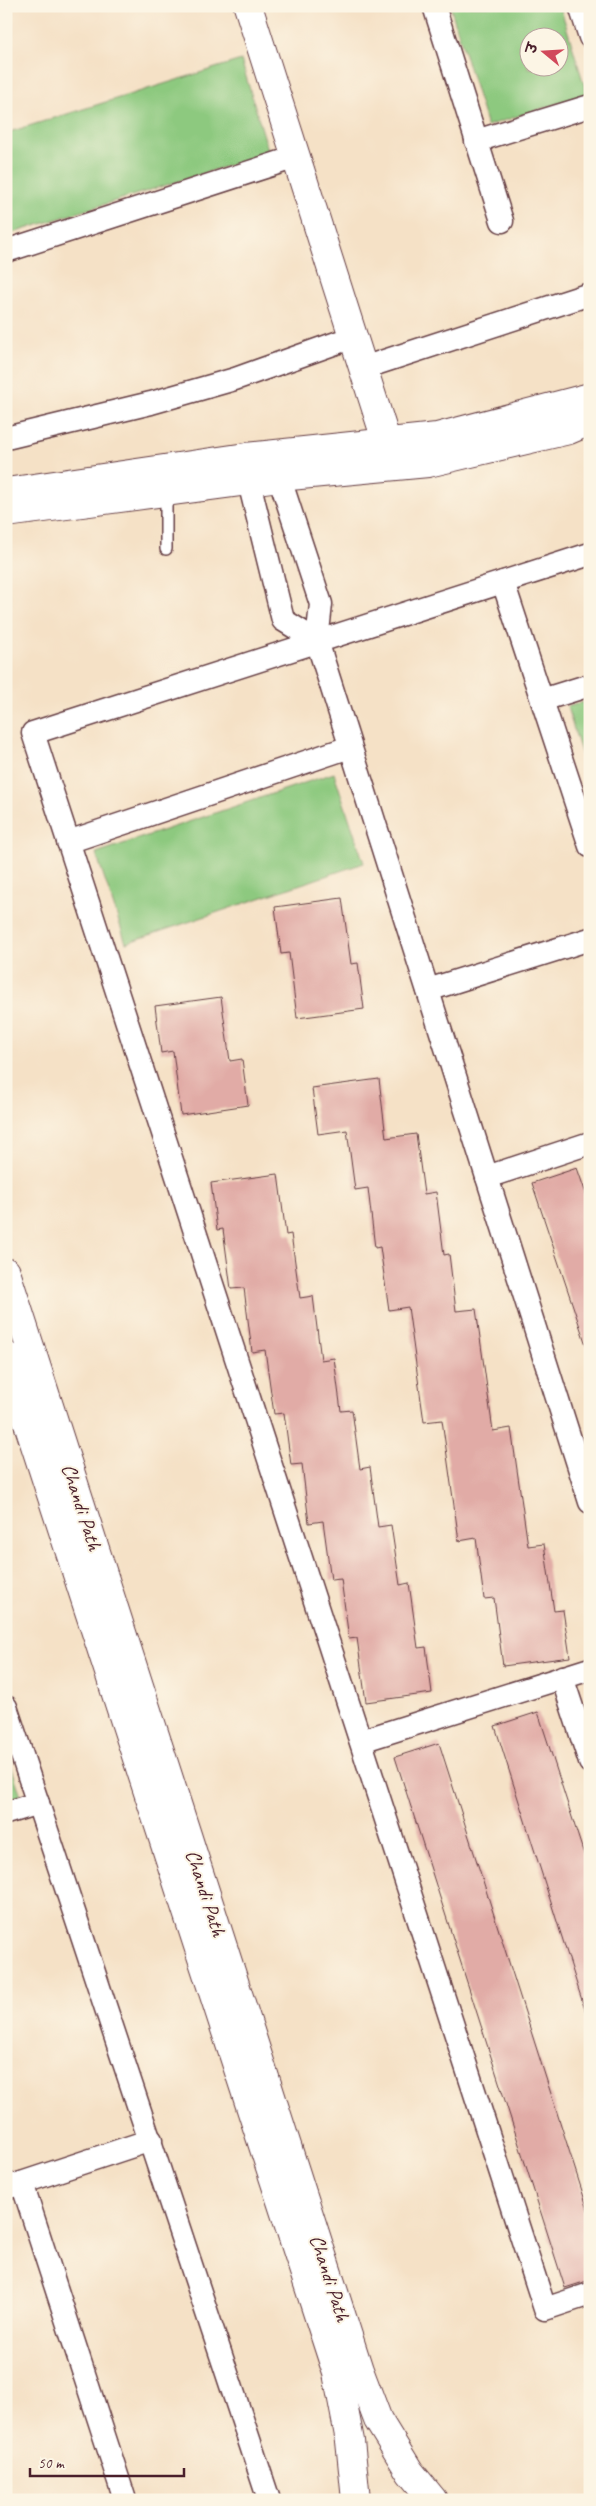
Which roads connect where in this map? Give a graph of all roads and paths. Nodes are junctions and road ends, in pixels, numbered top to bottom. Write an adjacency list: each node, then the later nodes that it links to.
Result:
1 (248, 6): 7 (main road)
2 (434, 6): 6 (street)
3 (580, 6): 4 (street)
4 (590, 37)
5 (590, 106): 6 (street)
6 (476, 141): 8 (street)
7 (296, 157): 9 (street); 11 (main road)
8 (502, 221)
9 (6, 251)
10 (590, 294): 12 (street)
11 (353, 337): 12 (main road); 15 (street)
12 (363, 368): 16 (main road)
13 (590, 397): 16 (main road)
14 (590, 421): 16 (main road)
15 (6, 438)
16 (390, 453): 17 (main road)
17 (261, 468): 18 (main road); 24 (street); 24 (street)
18 (163, 481): 19 (main road); 20 (main road); 21 (lane)
19 (6, 492)
20 (6, 514)
21 (166, 549)
22 (590, 554): 23 (street)
23 (503, 582): 24 (street); 26 (street)
24 (317, 641): 27 (street); 28 (street)
25 (590, 685): 26 (street)
26 (542, 700): 29 (street)
27 (350, 747): 28 (street); 31 (street)
28 (68, 842): 40 (street)
29 (590, 846)
30 (590, 939): 31 (street)
31 (428, 990): 33 (street)
32 (590, 1143): 33 (street)
33 (487, 1177): 36 (street)
34 (6, 1272): 50 (main road, Chandi Path)
35 (6, 1356): 49 (main road, Chandi Path)
36 (590, 1502)
37 (590, 1669): 38 (street)
38 (562, 1677): 40 (street); 41 (street)
39 (6, 1707): 42 (street)
40 (361, 1741): 46 (street)
41 (590, 1762)
42 (38, 1802): 43 (street); 44 (street)
43 (6, 1813)
44 (151, 2140): 45 (street); 48 (street)
45 (14, 2185): 47 (street)
46 (590, 2294)
47 (125, 2500)
48 (269, 2500)
49 (356, 2500)
50 (433, 2500)

